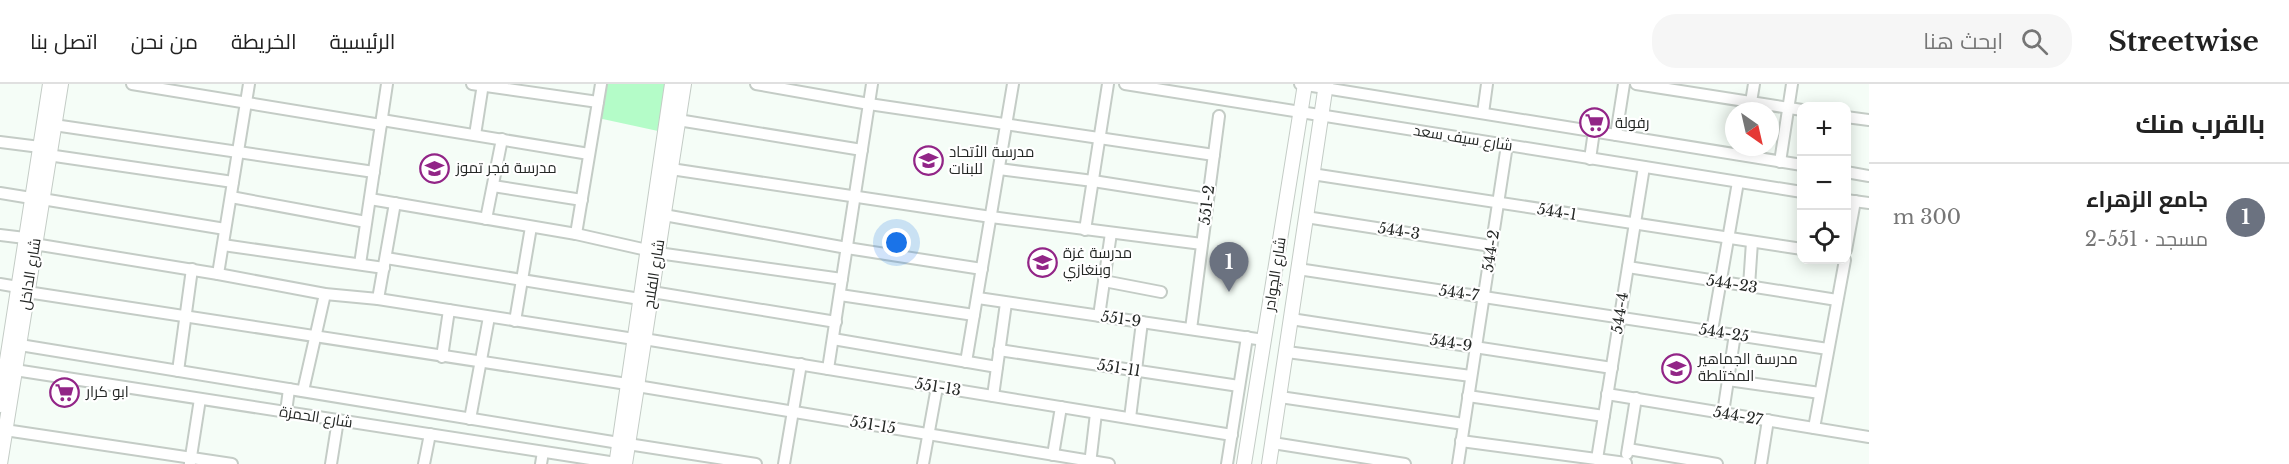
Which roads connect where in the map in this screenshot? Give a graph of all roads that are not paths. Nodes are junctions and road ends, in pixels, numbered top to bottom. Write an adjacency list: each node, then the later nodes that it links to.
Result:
1 (50, 84): 47 (main road, شارع الداخل)
2 (61, 84): 38 (main road, شارع الداخل)
3 (132, 84): 24 (street)
4 (249, 84): 24 (street)
5 (387, 84): 36 (street)
6 (479, 84): 22 (street); 40 (street)
7 (601, 84): 22 (street)
8 (672, 84): 97 (main road, شارع الفلاح)
9 (684, 84): 34 (main road, شارع الفلاح)
10 (756, 84): 25 (street)
11 (872, 84): 25 (street)
12 (1013, 84): 37 (street)
13 (1108, 84): 42 (street)
14 (1125, 84): 29 (street, شارع سيف سعد)
15 (1303, 84): 21 (street, شارع سيف سعد); 29 (main road, شارع الچوادر)
16 (1487, 84): 30 (street)
17 (1624, 84): 41 (street)
18 (1636, 84): 23 (street)
19 (1754, 84): 23 (street)
20 (1792, 84): 27 (street)
21 (1326, 86): 30 (street, شارع سيف سعد); 32 (main road, شارع الچوادر)
22 (598, 102): 49 (street)
23 (1751, 102)
24 (246, 103): 36 (street); 48 (street)
25 (869, 104): 37 (street); 46 (street)
26 (1779, 107): 27 (street)
27 (1788, 108): 28 (street); 52 (street)
28 (1797, 109)
29 (1301, 112): 32 (street, شارع سيف سعد); 139 (main road, شارع الچوادر)
30 (1483, 113): 39 (street, شارع سيف سعد)
31 (1219, 116): 50 (street, 551-2)
32 (1321, 116): 45 (street, شارع سيف سعد); 59 (main road, شارع الچوادر)
33 (1851, 118): 35 (street)
34 (678, 120): 46 (street); 55 (main road, شارع الفلاح)
35 (1869, 120)
36 (381, 122): 40 (street); 57 (street)
37 (1007, 123): 42 (street); 56 (street)
38 (54, 125): 47 (main road, شارع الداخل); 48 (street)
39 (1594, 131): 41 (street, شارع سيف سعد); 51 (street)
40 (475, 135): 43 (street)
41 (1616, 135): 52 (street, شارع سيف سعد)
42 (1100, 136): 50 (street); 61 (street)
43 (502, 139): 49 (street); 64 (street)
44 (0, 142): 47 (street)
45 (1507, 145): 51 (street, شارع سيف سعد); 75 (street, 544-2)
46 (862, 150): 67 (street)
47 (44, 151): 62 (street); 69 (main road, شارع الداخل)
48 (238, 152): 57 (street); 62 (street)
49 (589, 154): 72 (street)
50 (1214, 155): 71 (street, 551-2)
51 (1590, 159): 54 (street, شارع سيف سعد)
52 (1780, 162): 53 (street, شارع سيف سعد)
53 (1797, 164)
54 (1644, 167): 63 (street, شارع سيف سعد); 82 (street, 544-4)
55 (671, 169): 67 (street); 77 (main road, شارع الفلاح)
56 (999, 169): 61 (street); 78 (street)
57 (374, 172): 70 (street)
58 (1851, 173): 60 (street)
59 (1312, 174): 75 (street, 544-1); 79 (main road, شارع الچوادر)
60 (1869, 176)
61 (1093, 181): 71 (street); 85 (street)
62 (233, 182): 68 (street)
63 (1738, 182): 65 (street, شارع سيف سعد); 89 (street)
64 (493, 186): 72 (street); 80 (street)
65 (1797, 191)
66 (0, 193): 69 (street)
67 (855, 196): 78 (street); 95 (street)
68 (231, 197): 81 (street); 84 (street)
69 (36, 198): 84 (street); 90 (main road, شارع الداخل)
70 (370, 199): 74 (street); 81 (street)
71 (1208, 199): 92 (street, 551-2)
72 (582, 200): 87 (street)
73 (1851, 200): 76 (street)
74 (394, 203): 80 (street); 98 (street)
75 (1498, 203): 82 (street, 544-1); 94 (street, 544-2)
76 (1869, 203)
77 (664, 215): 95 (street); 97 (main road, شارع الفلاح)
78 (991, 217): 85 (street); 103 (street)
79 (1306, 217): 94 (street, 544-3); 104 (main road, شارع الچوادر)
80 (486, 219): 83 (street)
81 (366, 222): 99 (street)
82 (1635, 224): 89 (street, 544-1); 101 (street, 544-4)
83 (531, 226): 87 (street); 107 (street)
84 (225, 229): 93 (street)
85 (1085, 230): 86 (street)
86 (1111, 233): 92 (street); 108 (street)
87 (576, 234): 97 (street)
88 (0, 235): 90 (street, 551-13)
89 (1728, 238): 91 (street, 544-1); 109 (street)
90 (30, 241): 102 (street, 551-13); 112 (main road, شارع الداخل)
91 (1752, 242): 96 (street, 544-1); 111 (street)
92 (1202, 244): 132 (street, 551-2)
93 (223, 245): 99 (street); 105 (street)
94 (1491, 246): 117 (street, 544-2)
95 (847, 248): 103 (street); 106 (street)
96 (1797, 248)
97 (652, 251): 106 (street); 116 (main road, شارع الفلاح)
98 (385, 263): 99 (street); 107 (street); 119 (street)
99 (360, 264)
100 (1844, 264): 120 (street)
101 (1628, 267): 109 (street, 544-23); 127 (street, 544-4)
102 (192, 269): 105 (street, 551-13); 125 (street)
103 (982, 269): 118 (street)
104 (1298, 269): 117 (street, 544-7); 128 (main road, شارع الچوادر)
105 (218, 274): 114 (street, 551-13)
106 (842, 279): 115 (street)
107 (521, 280): 116 (street); 129 (street)
108 (1104, 281): 113 (street); 124 (street)
109 (1720, 282): 111 (street, 544-23); 133 (street)
110 (0, 285): 112 (street, 551-15)
111 (1749, 286): 120 (street, 544-23)
112 (22, 289): 125 (street, 551-15); 140 (main road, شارع الداخل)
113 (1161, 292)
114 (325, 294): 119 (street, 551-13); 135 (street)
115 (840, 295): 123 (street); 130 (street)
116 (646, 296): 130 (street); 137 (main road, شارع الفلاح)
117 (1484, 297): 127 (street, 544-7); 141 (street, 544-2)
118 (978, 298): 121 (street, 551-9); 123 (street)
119 (378, 299): 122 (street, 551-13)
120 (1837, 300): 142 (street)
121 (1006, 303): 124 (street, 551-9); 143 (street)
122 (449, 310): 126 (street, 551-13); 145 (street)
123 (974, 315): 146 (street)
124 (1099, 316): 131 (street, 551-9)
125 (185, 317): 135 (street, 551-15); 153 (street)
126 (489, 317): 129 (street, 551-13); 147 (street)
127 (1620, 317): 133 (street, 544-25); 151 (street, 544-4)
128 (1291, 319): 141 (street, 544-9); 144 (main road, شارع الچوادر)
129 (515, 321): 137 (street, 551-13)
130 (836, 322): 138 (street)
131 (1142, 322): 132 (street, 551-9); 154 (street)
132 (1191, 329): 136 (street, 551-9)
133 (1712, 331): 134 (street, 544-25)
134 (1735, 334): 142 (street, 544-25); 156 (street)
135 (316, 337): 145 (street, 551-15); 161 (street)
136 (1247, 337): 139 (street, 551-9); 158 (street)
137 (639, 339): 148 (street, 551-13); 157 (main road, شارع الفلاح)
138 (833, 339): 146 (street); 152 (street)
139 (1264, 340): 208 (main road, شارع الچوادر)
140 (10, 344): 150 (main road, شارع الداخل); 153 (street, شارع الحمزة)
141 (1476, 347): 151 (street, 544-9); 155 (street, 544-2)
142 (1828, 349): 162 (street)
143 (999, 350): 149 (street); 154 (street, 551-11)
144 (1287, 352): 155 (street); 166 (main road, شارع الچوادر)
145 (442, 357): 147 (street, 551-15)
146 (966, 362): 149 (street)
147 (480, 363): 157 (street, 551-15); 177 (street)
148 (801, 364): 152 (street, 551-13); 172 (street)
149 (997, 367): 164 (street)
150 (7, 368): 167 (street, شارع الحمزة); 169 (main road, شارع الداخل); 182 (main road, شارع الداخل)
151 (1611, 368): 163 (street, 544-4)
152 (828, 369): 159 (street, 551-13)
153 (178, 371): 160 (street, شارع الحمزة)
154 (1136, 371): 158 (street, 551-11); 176 (street)
155 (1471, 376): 165 (street, 544-2)
156 (1728, 380): 162 (street); 174 (street)
157 (632, 385): 172 (street, 551-15); 188 (main road, شارع الفلاح)
158 (1239, 386): 185 (street)
159 (937, 387): 164 (street, 551-13); 184 (street)
160 (289, 389): 161 (street, شارع الحمزة); 171 (street)
161 (303, 391): 177 (street, شارع الحمزة)
162 (1820, 393): 181 (street)
163 (1607, 394): 168 (street, 544-27); 175 (street, 544-4)
164 (993, 396): 170 (street, 551-13)
165 (1468, 396): 175 (street); 180 (street, 544-2)
166 (1280, 397): 180 (street); 189 (main road, شارع الچوادر)
167 (200, 399): 171 (street, شارع الحمزة); 194 (street)
168 (1636, 399): 174 (street, 544-27); 190 (street)
169 (0, 405)
170 (1061, 407): 173 (street, 551-13); 192 (street)
171 (286, 412): 178 (street, شارع الحمزة)
172 (793, 412): 184 (street, 551-15); 204 (street)
173 (1096, 413): 176 (street, 551-13); 195 (street)
174 (1723, 413): 179 (street, 544-27)
175 (1604, 416): 193 (street, 544-4)
176 (1130, 418): 185 (street, 551-13)
177 (470, 419): 188 (street, شارع الحمزة)
178 (338, 420): 183 (street, شارع الحمزة); 199 (street)
179 (1768, 420): 181 (street, 544-27); 213 (street)
180 (1464, 424): 187 (street, 544-2)
181 (1814, 428): 186 (street, 544-27)
182 (5, 430): 194 (street); 197 (main road, شارع الداخل)
183 (430, 434): 191 (street, شارع الحمزة); 200 (street)
184 (928, 434): 192 (street, 551-15); 205 (street)
185 (1232, 435): 207 (street)
186 (1869, 437)
187 (1461, 441): 193 (street); 211 (street, 544-2)
188 (623, 443): 202 (main road, شارع الفلاح); 203 (street, شارع الحمزة)
189 (1273, 443): 209 (main road, شارع الچوادر); 210 (street)
190 (1628, 449): 196 (street); 212 (street)
191 (543, 452): 201 (street); 202 (street, شارع الحمزة)
192 (1053, 455): 195 (street, 551-15)
193 (1597, 459): 196 (street)
194 (190, 461): 198 (street)
195 (1090, 462): 206 (street, 551-15)
196 (1626, 463)
197 (0, 464)
198 (232, 464)
199 (331, 464)
200 (424, 464)
201 (541, 464)
202 (619, 464)
203 (756, 464)
204 (784, 464)
205 (923, 464)
206 (1109, 464)
207 (1227, 464)
208 (1244, 464)
209 (1269, 464)
210 (1405, 464)
211 (1458, 464)
212 (1717, 464)
213 (1761, 464)

